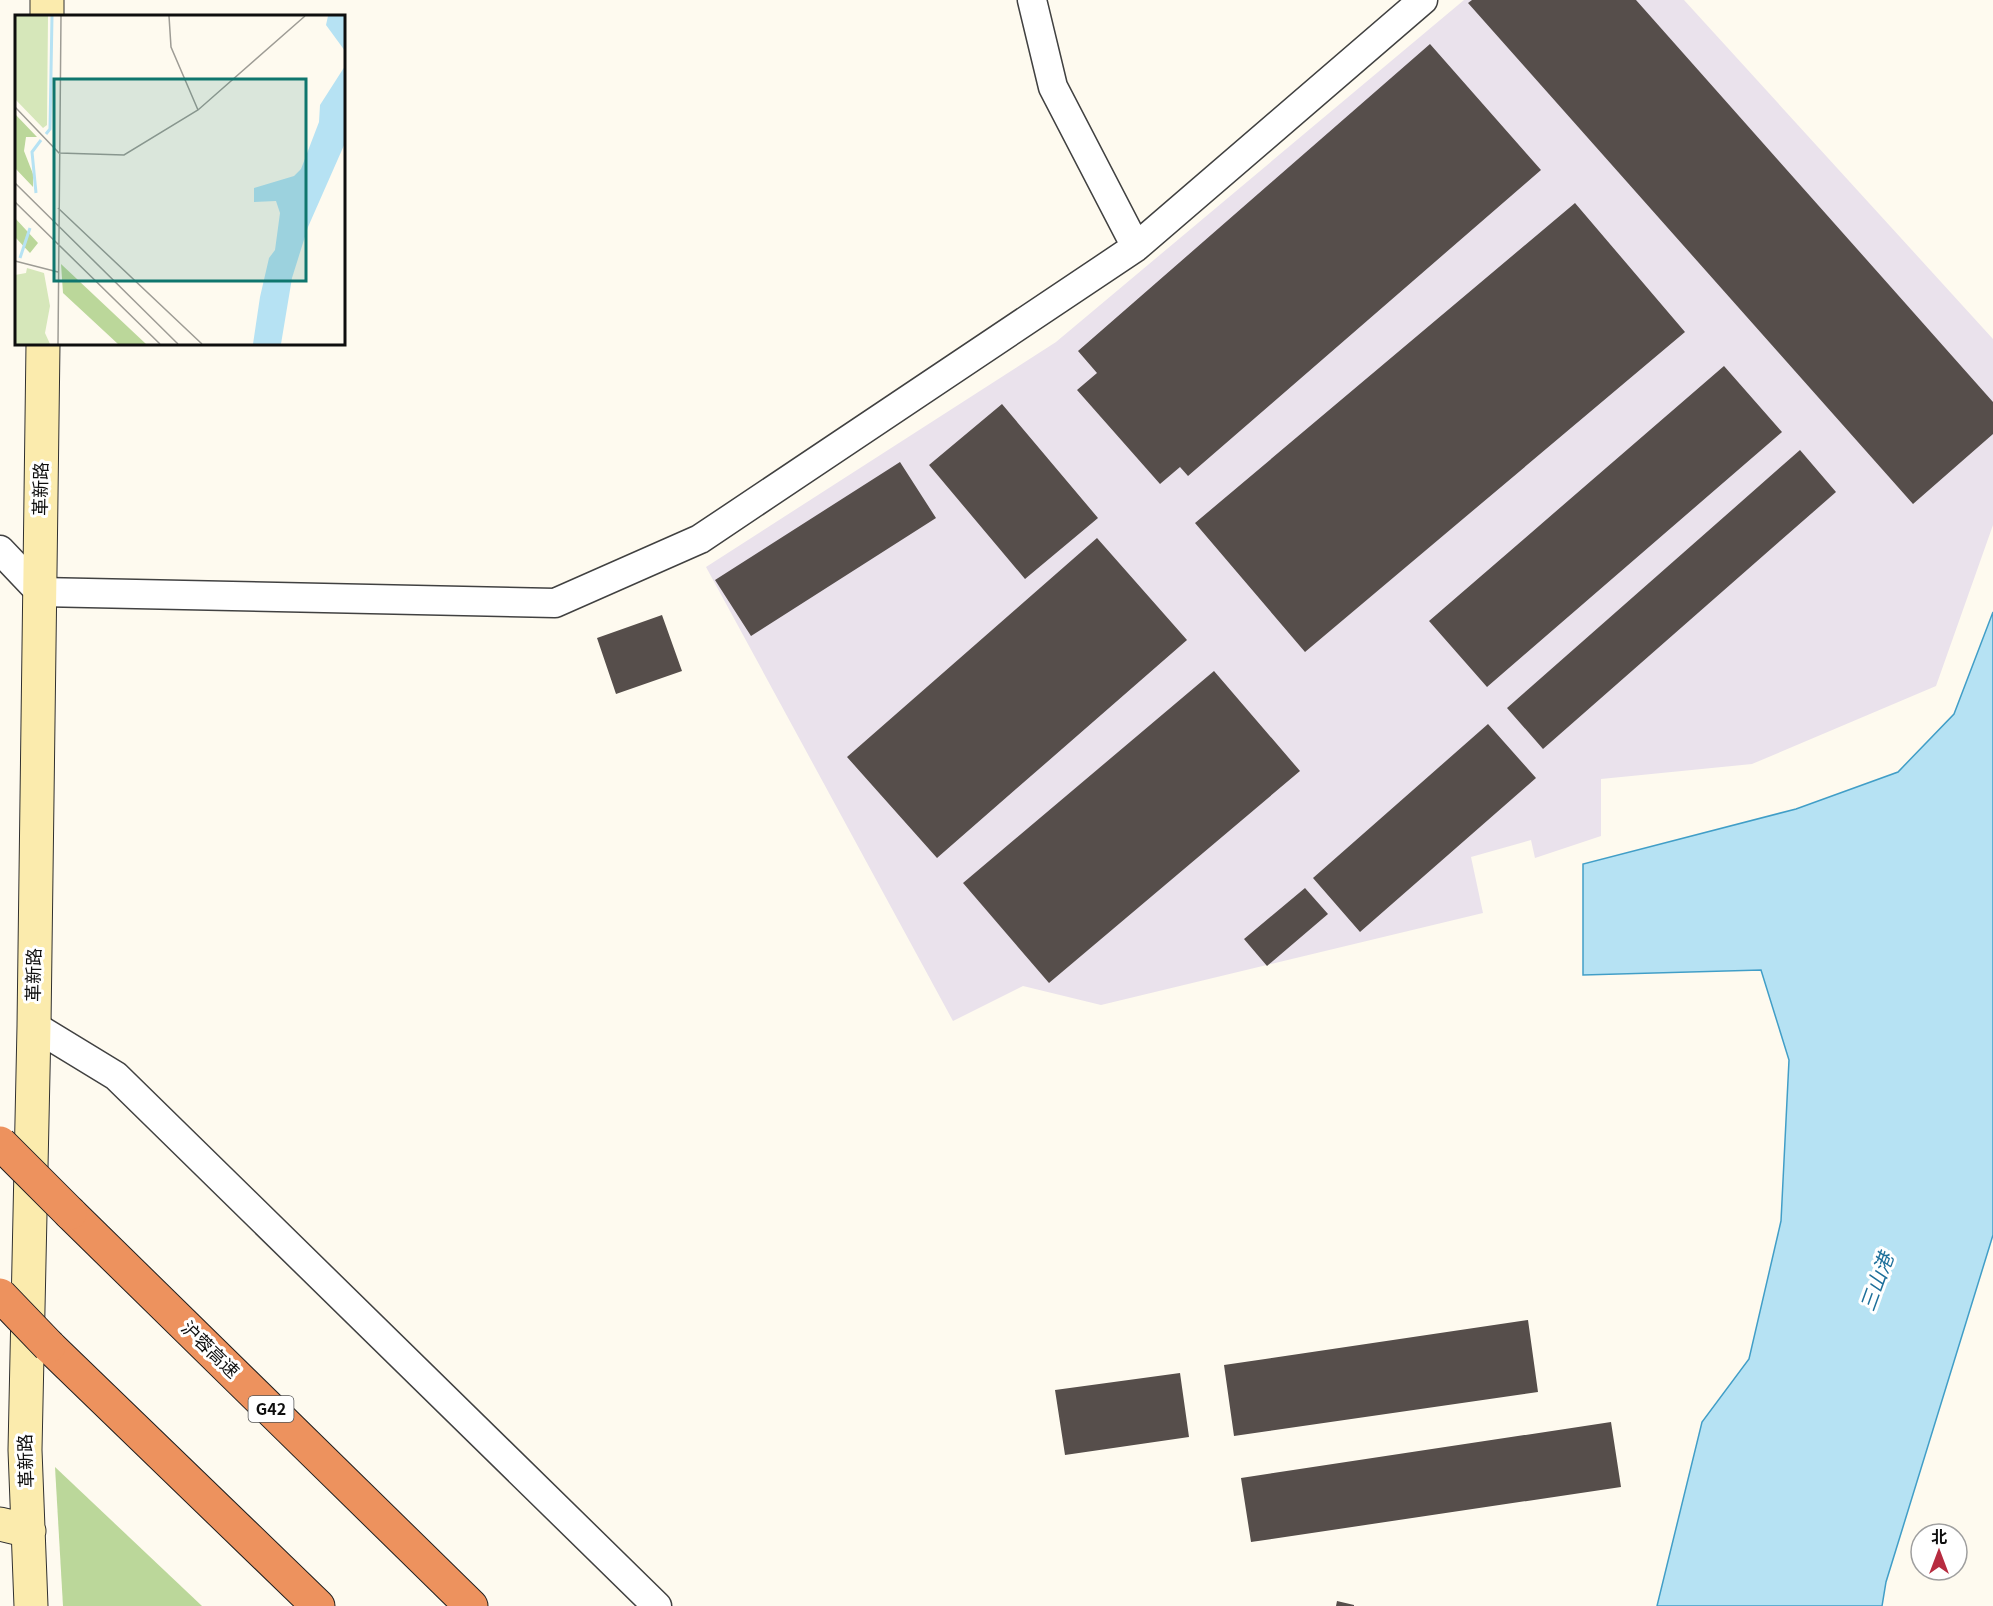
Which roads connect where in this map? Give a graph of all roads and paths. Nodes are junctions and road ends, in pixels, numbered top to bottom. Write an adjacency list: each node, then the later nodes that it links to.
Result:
1 (1032, 0): 3 (street)
2 (1424, 0): 3 (street)
3 (1136, 247): 6 (street)
4 (43, 345): 6 (street, 革新路)
5 (0, 550): 6 (street)
6 (40, 592): 7 (street, 革新路)
7 (34, 1026): 10 (street, 革新路); 14 (street)
8 (0, 1143): 13 (highway, 沪蓉高速 / G42, bridge)
9 (0, 1295): 12 (highway, bridge)
10 (15, 1527): 11 (street, 革新路)
11 (31, 1606)
12 (318, 1606)
13 (471, 1606)
14 (657, 1606)

